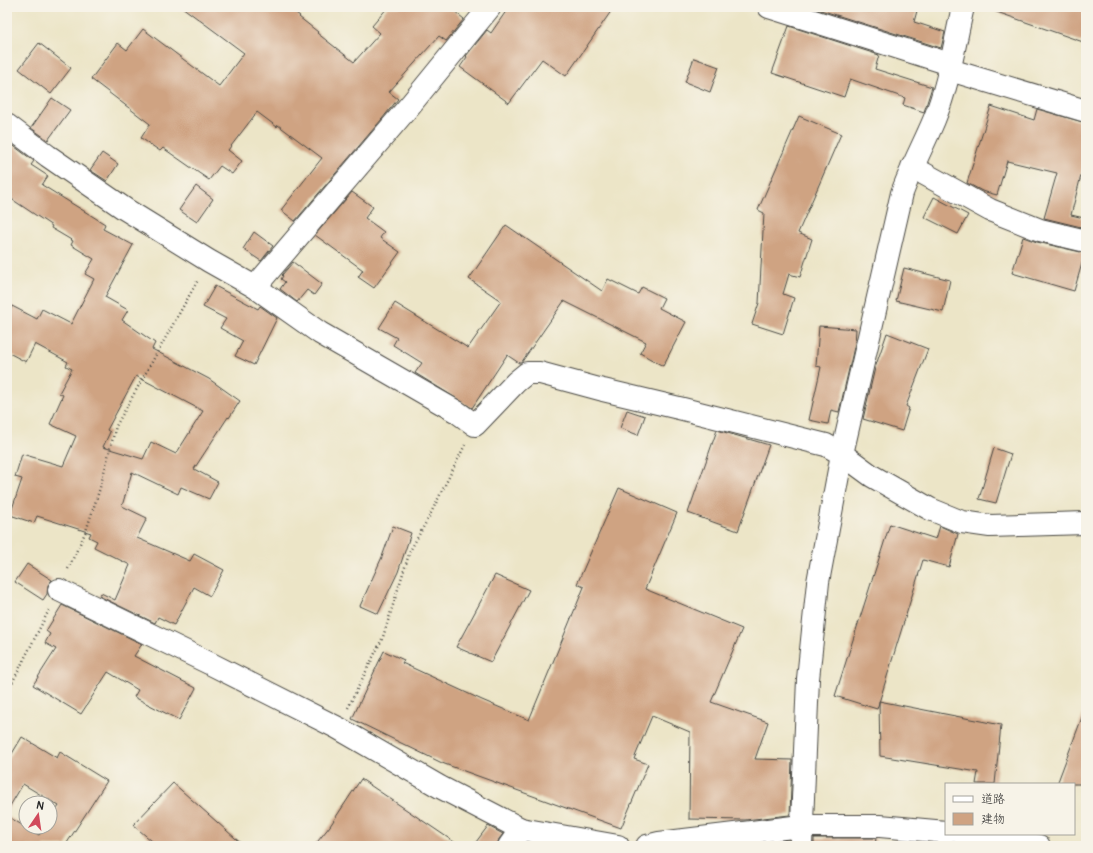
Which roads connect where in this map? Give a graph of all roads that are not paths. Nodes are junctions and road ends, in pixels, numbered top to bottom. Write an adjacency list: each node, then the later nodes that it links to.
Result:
1 (490, 7): 9 (street)
2 (769, 7): 4 (street)
3 (963, 7): 4 (street)
4 (950, 67): 5 (street); 7 (street)
5 (1086, 111)
6 (7, 125): 9 (street)
7 (912, 167): 8 (street); 10 (street)
8 (1086, 241)
9 (255, 287): 10 (street)
10 (842, 454): 11 (street); 15 (street)
11 (1086, 523)
12 (59, 590): 16 (street)
13 (945, 832): 15 (street)
14 (971, 835): 19 (street)
15 (801, 836): 18 (street)
16 (515, 837): 17 (street)
17 (618, 846)
18 (647, 846)
19 (1039, 846)

